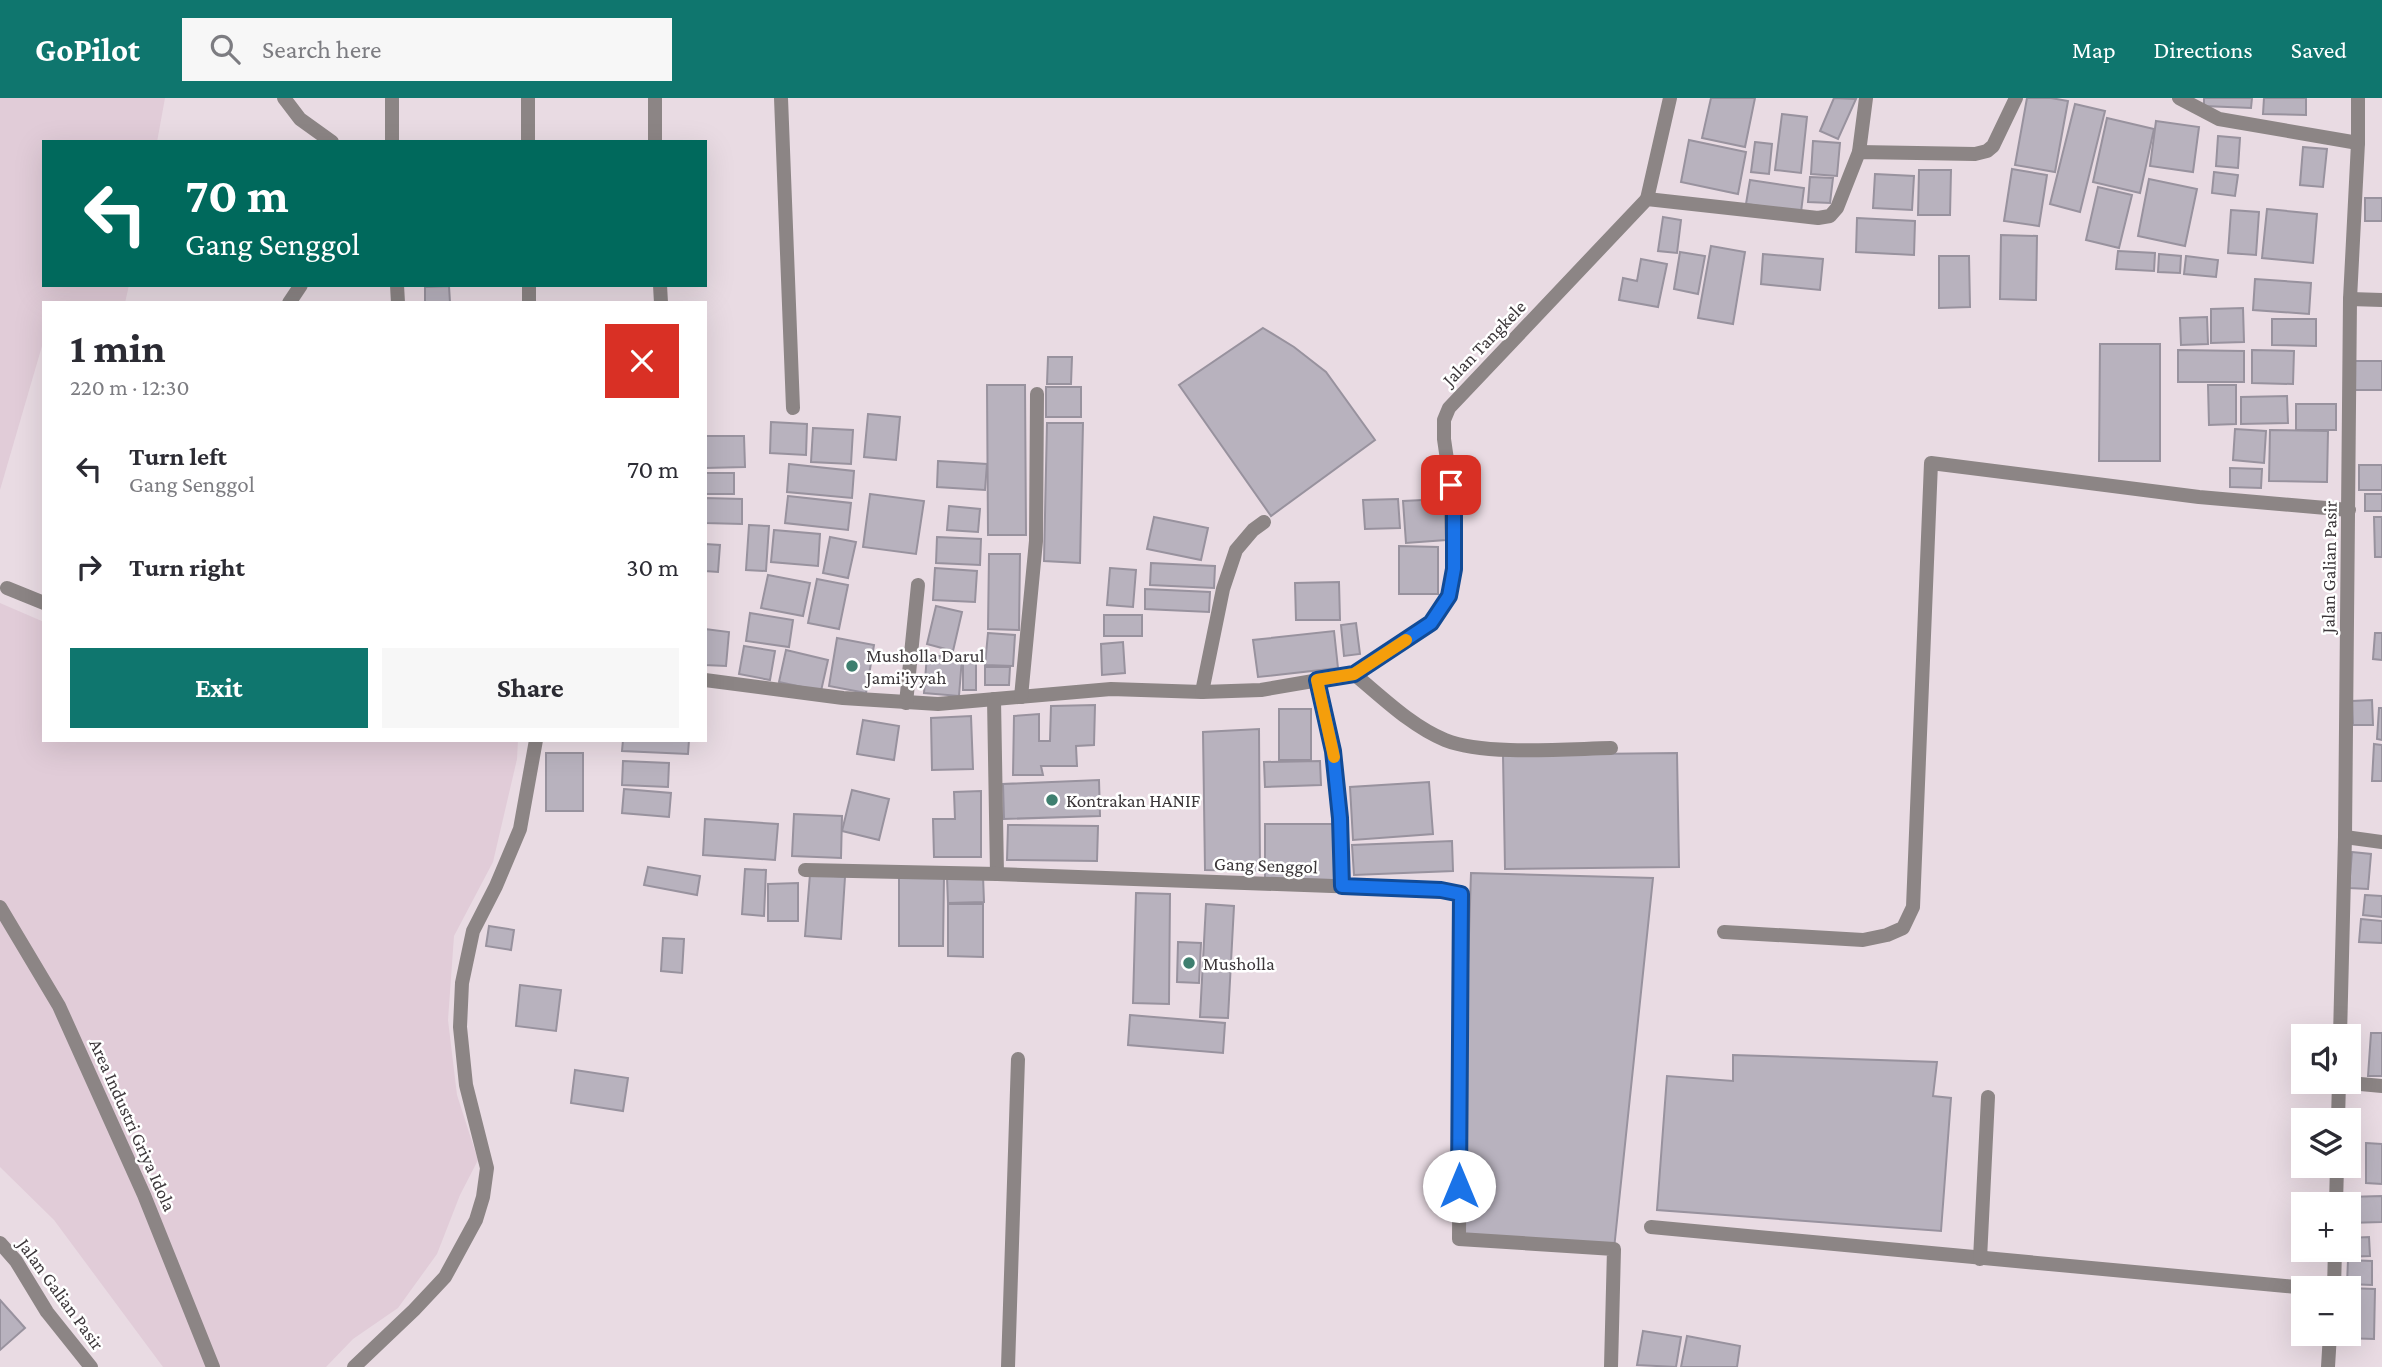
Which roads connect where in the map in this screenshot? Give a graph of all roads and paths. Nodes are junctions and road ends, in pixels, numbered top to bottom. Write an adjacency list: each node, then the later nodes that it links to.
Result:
1 (284, 98): 11 (street)
2 (392, 98): 12 (street)
3 (528, 98): 13 (street)
4 (655, 98): 14 (street)
5 (781, 98): 21 (street)
6 (1670, 98): 17 (street)
7 (1866, 98): 16 (street)
8 (2016, 98): 16 (street)
9 (2179, 98): 15 (street)
10 (2358, 98): 15 (street, Jalan Galian Pasir)
11 (329, 140)
12 (392, 140)
13 (528, 140)
14 (655, 140)
15 (2358, 143): 18 (street, Jalan Galian Pasir)
16 (1859, 152): 17 (street)
17 (1647, 199): 27 (street, Jalan Tangkele)
18 (2350, 299): 19 (street); 22 (street, Jalan Galian Pasir)
19 (2382, 300)
20 (1037, 394): 31 (street)
21 (793, 408)
22 (2349, 510): 36 (street, Jalan Galian Pasir); 42 (street)
23 (1264, 522): 30 (street)
24 (918, 586): 33 (street)
25 (7, 588): 26 (street)
26 (42, 602)
27 (1354, 674): 29 (street, Jalan Tangkele); 35 (street)
28 (707, 680): 33 (street, Jalan Tangkele)
29 (1317, 680): 30 (street, Jalan Tangkele); 40 (street)
30 (1202, 692): 31 (street, Jalan Tangkele)
31 (1021, 696): 32 (street, Jalan Tangkele)
32 (994, 699): 33 (street, Jalan Tangkele); 39 (street)
33 (906, 703)
34 (536, 742): 55 (street)
35 (1611, 748)
36 (2345, 837): 37 (street); 43 (street, Jalan Galian Pasir)
37 (2382, 842)
38 (805, 870): 39 (street, Gang Senggol)
39 (997, 874): 40 (street, Gang Senggol)
40 (1342, 886): 57 (street, Gang Senggol)
41 (0, 907): 54 (street, Area Industri Griya Idola)
42 (1724, 932)
43 (2340, 1024)
44 (1018, 1059): 56 (street)
45 (2361, 1084): 46 (street)
46 (2382, 1086)
47 (1988, 1097): 50 (street)
48 (1651, 1227): 50 (street)
49 (0, 1243): 53 (street, Jalan Galian Pasir)
50 (1980, 1259): 51 (street)
51 (2291, 1287)
52 (2329, 1346): 58 (street)
53 (91, 1367)
54 (213, 1367)
55 (354, 1367)
56 (1009, 1367)
57 (1611, 1367)
58 (2328, 1367)

